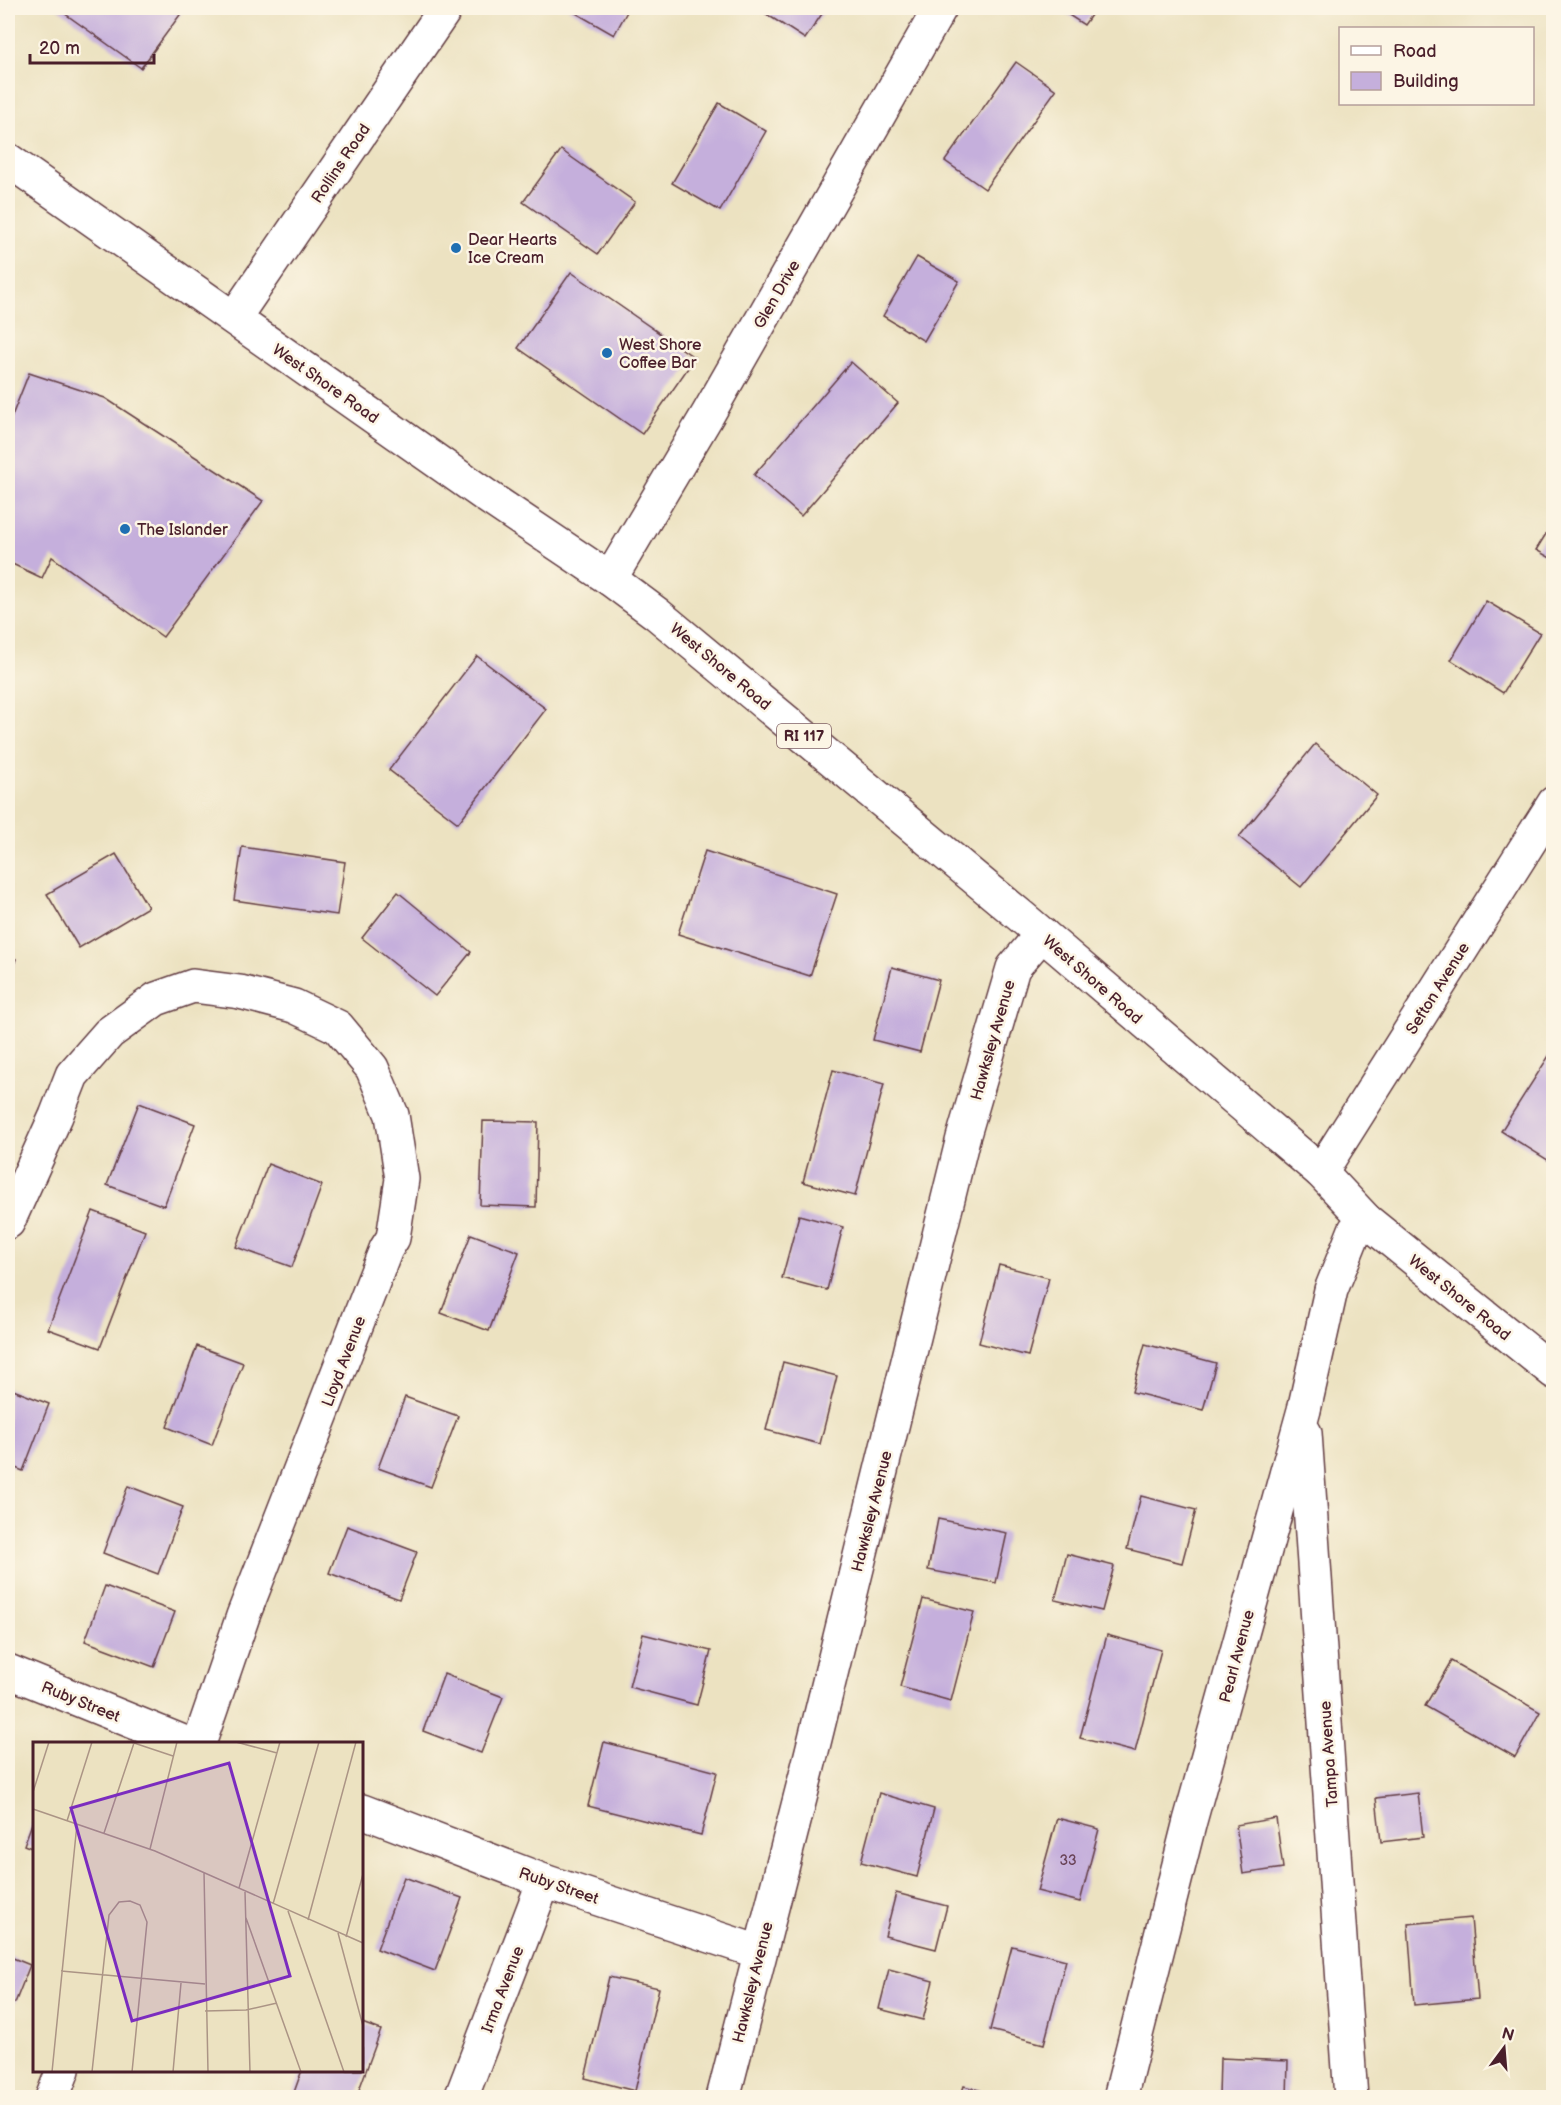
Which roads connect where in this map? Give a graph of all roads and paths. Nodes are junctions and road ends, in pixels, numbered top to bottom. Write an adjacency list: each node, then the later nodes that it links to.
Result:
1 (446, 8): 4 (street, Rollins Road)
2 (940, 8): 5 (street, Glen Drive)
3 (8, 162): 4 (street, West Shore Road / RI 117)
4 (234, 318): 5 (street, West Shore Road / RI 117)
5 (610, 579): 7 (street, West Shore Road / RI 117)
6 (1554, 803): 8 (street, Sefton Avenue)
7 (1041, 934): 8 (street, West Shore Road / RI 117); 18 (street, Hawksley Avenue)
8 (1321, 1172): 9 (street, West Shore Road / RI 117)
9 (1366, 1220): 11 (street, West Shore Road / RI 117); 12 (street, Pearl Avenue)
10 (8, 1222): 15 (street, Lloyd Avenue)
11 (1554, 1372)
12 (1304, 1410): 23 (street, Pearl Avenue); 24 (street, Tampa Avenue)
13 (8, 1671): 14 (street, Ruby Street)
14 (186, 1742)
15 (199, 1742)
16 (363, 1811): 17 (street, Ruby Street)
17 (544, 1881): 18 (street, Ruby Street); 21 (street, Irma Avenue)
18 (759, 1952): 22 (street, Hawksley Avenue)
19 (62, 2072): 20 (street)
20 (52, 2097)
21 (460, 2097)
22 (723, 2097)
23 (1120, 2097)
24 (1351, 2097)

